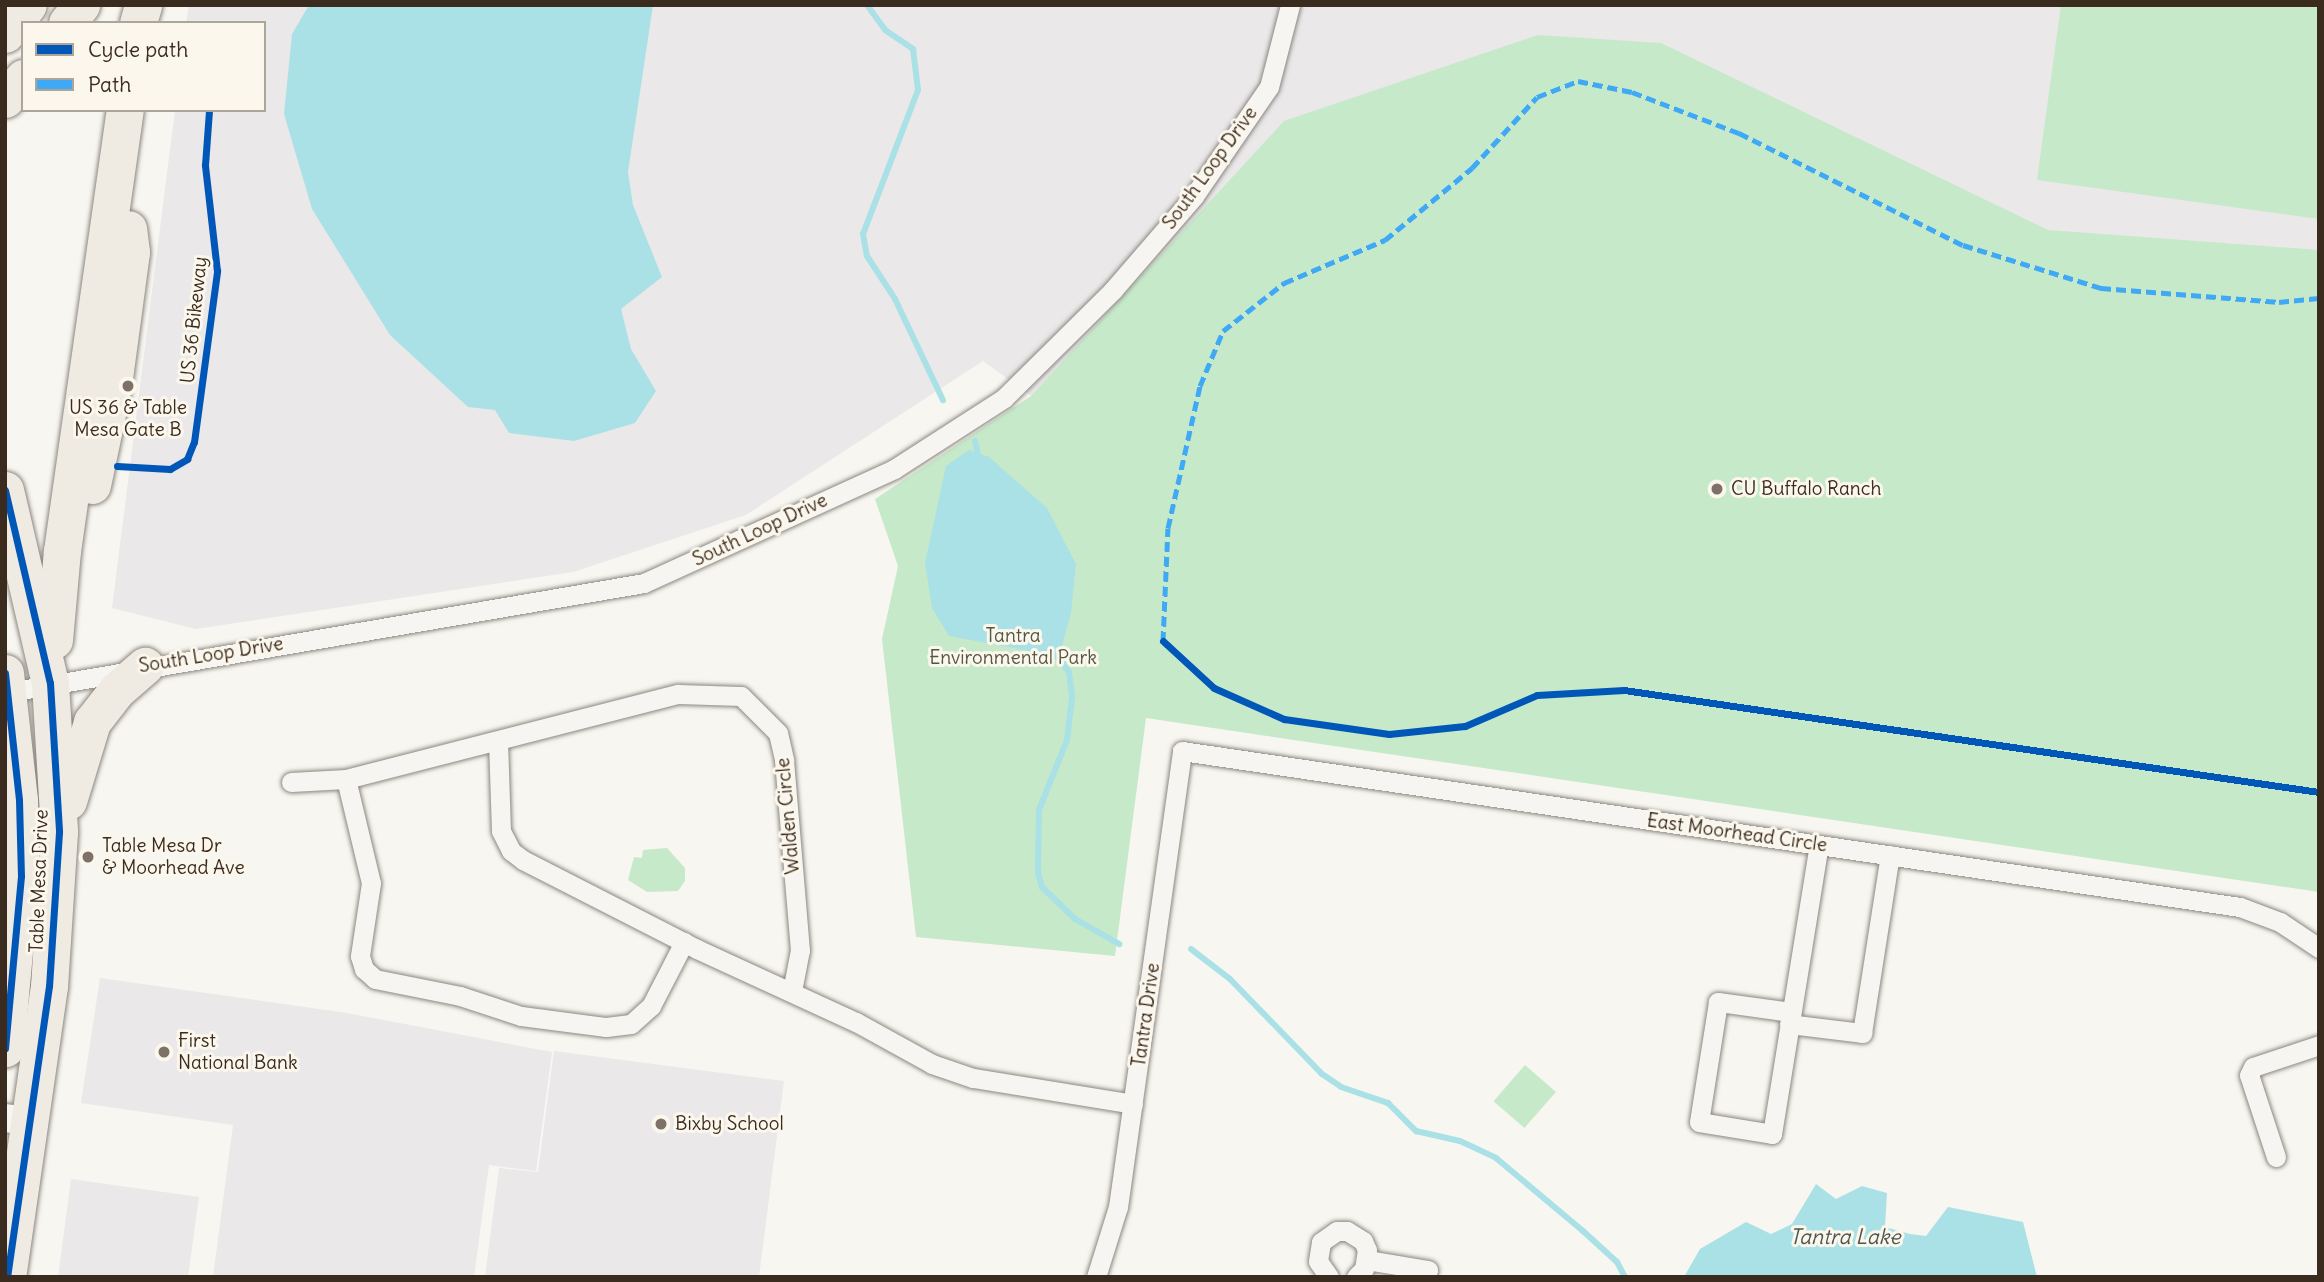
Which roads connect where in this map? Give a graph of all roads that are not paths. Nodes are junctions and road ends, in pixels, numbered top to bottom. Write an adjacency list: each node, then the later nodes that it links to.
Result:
1 (28, 5): 5 (highway)
2 (81, 5): 4 (highway)
3 (1290, 5): 10 (street, South Loop Drive)
4 (69, 21)
5 (5, 34)
6 (21, 80): 7 (highway)
7 (5, 99)
8 (123, 124): 11 (highway)
9 (5, 490): 11 (highway, Table Mesa Drive)
10 (145, 666): 11 (street, South Loop Drive); 18 (highway)
11 (50, 683): 12 (street, South Loop Drive); 18 (highway, Table Mesa Drive)
12 (6, 686): 17 (highway, Table Mesa Drive)
13 (498, 741): 15 (street, Walden Circle); 21 (street); 23 (street, Walden Circle)
14 (1182, 751): 19 (street, East Moorhead Circle); 27 (street, Tantra Drive)
15 (346, 779): 16 (street, Walden Circle); 21 (street)
16 (291, 782)
17 (13, 816): 26 (highway, Table Mesa Drive)
18 (59, 832): 28 (highway, Table Mesa Drive)
19 (1819, 845): 20 (street, East Moorhead Circle); 24 (street)
20 (1890, 855): 22 (street, East Moorhead Circle); 24 (street)
21 (684, 943): 23 (street)
22 (2319, 948)
23 (792, 991): 27 (street)
24 (1790, 1018): 24 (street)
25 (2319, 1045): 29 (street)
26 (5, 1048)
27 (1133, 1104): 33 (street, Tantra Drive)
28 (17, 1119): 32 (highway, Table Mesa Drive)
29 (2276, 1157)
30 (1362, 1268): 31 (street); 34 (street)
31 (1428, 1270)
32 (7, 1277)
33 (1096, 1277)
34 (1329, 1277)

